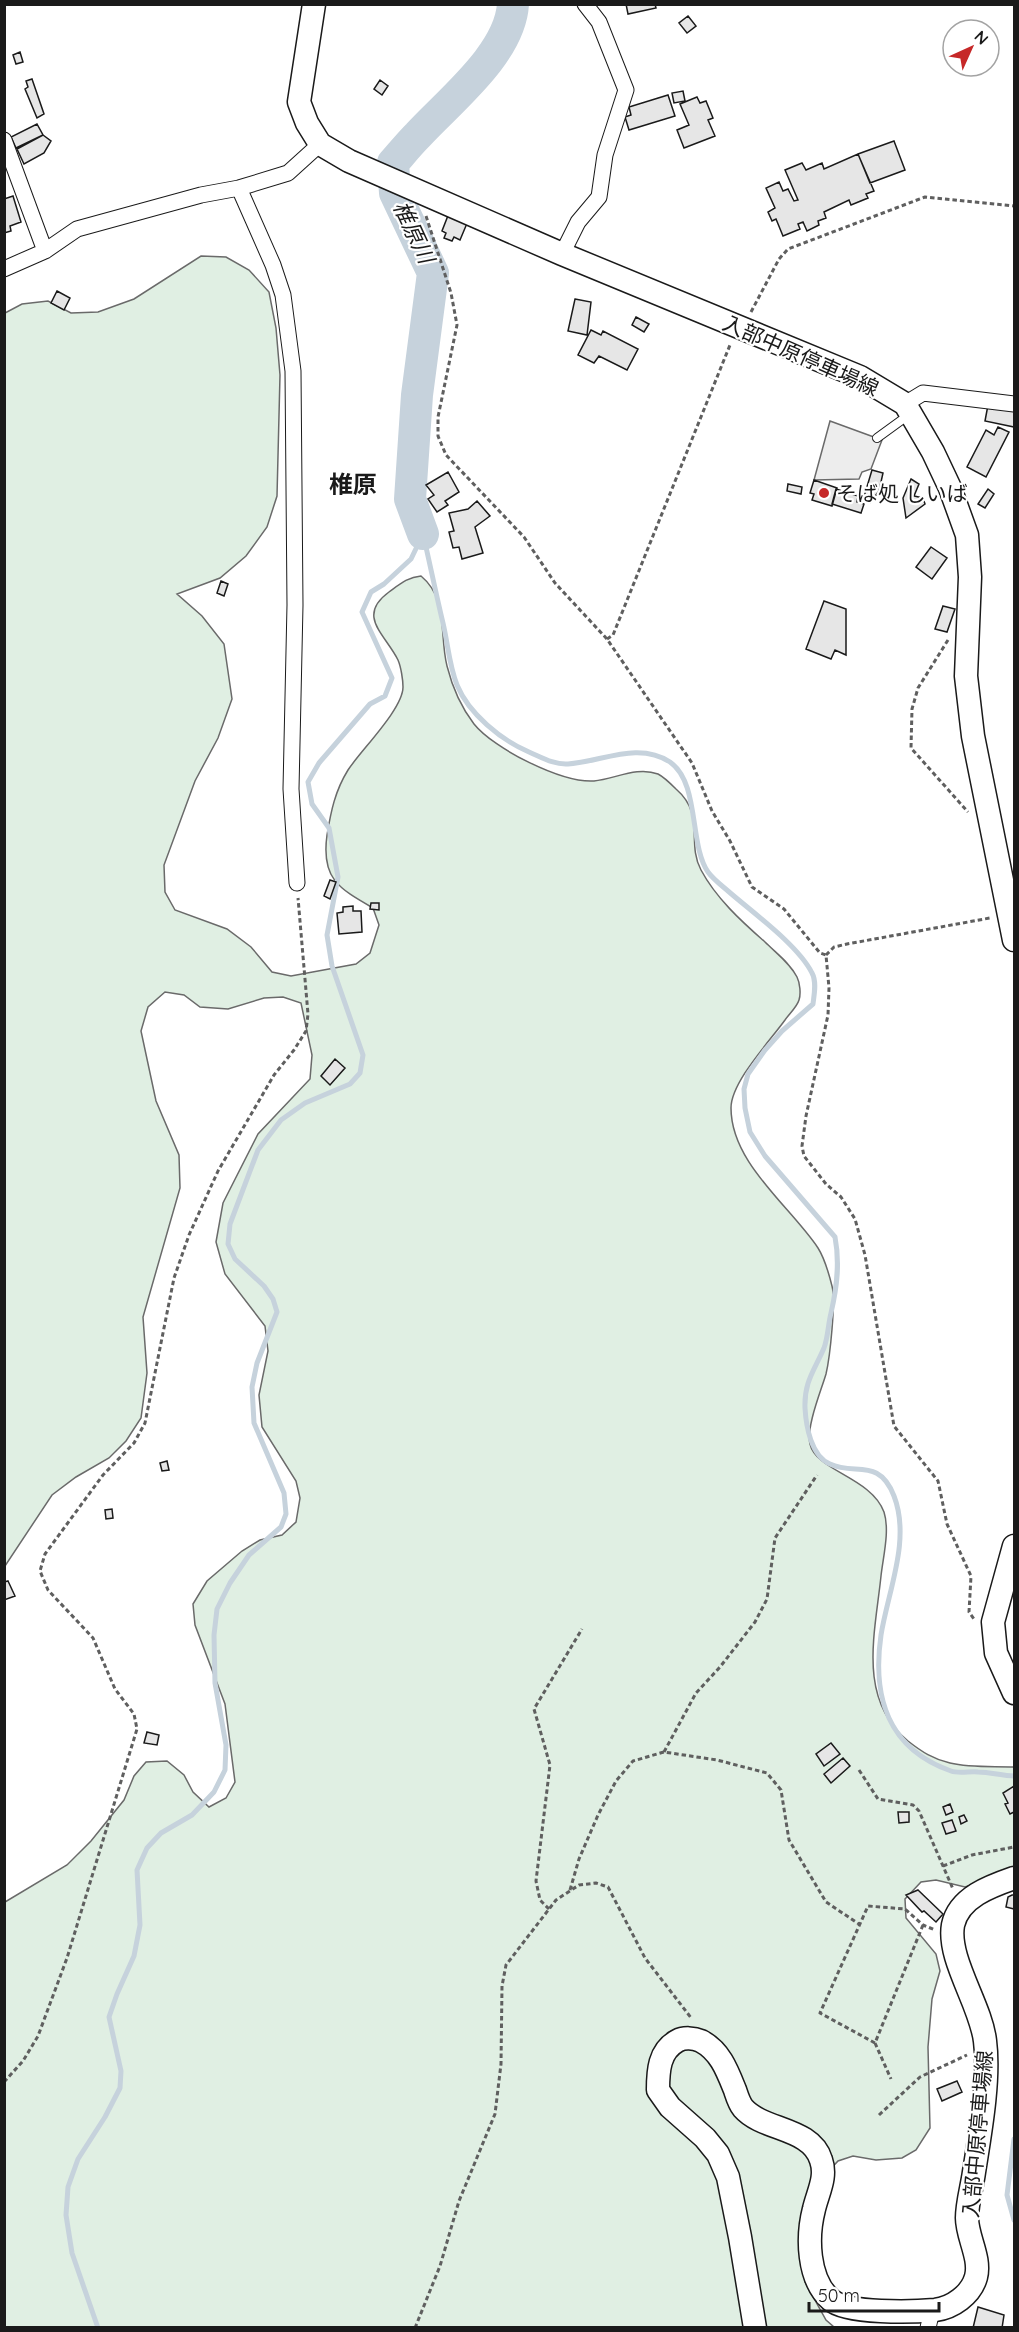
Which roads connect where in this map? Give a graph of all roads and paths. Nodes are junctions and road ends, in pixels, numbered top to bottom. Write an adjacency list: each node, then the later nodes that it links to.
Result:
1 (314, 4): 4 (main road, 入部中原停車場線)
2 (585, 4): 9 (street)
3 (4, 140): 8 (street)
4 (320, 144): 5 (street); 6 (main road, 入部中原停車場線)
5 (239, 188): 8 (street); 18 (street)
6 (420, 192): 9 (main road, 入部中原停車場線); 16 (path)
7 (1014, 206): 11 (path)
8 (45, 251): 10 (street)
9 (562, 254): 11 (main road, 入部中原停車場線)
10 (4, 269)
11 (740, 327): 13 (main road, 入部中原停車場線); 16 (path)
12 (1014, 404): 13 (street)
13 (908, 408): 14 (lane); 15 (main road)
14 (877, 438)
15 (968, 630): 17 (main road); 17 (path)
16 (607, 639): 21 (path)
17 (989, 813): 19 (main road)
18 (297, 883): 42 (path)
19 (1009, 914): 20 (main road); 21 (path)
20 (1014, 940)
21 (826, 955): 25 (path)
22 (817, 1475): 27 (path)
23 (1014, 1546): 25 (main road)
24 (582, 1629): 34 (path)
25 (994, 1635): 26 (main road)
26 (1014, 1693)
27 (664, 1752): 32 (path); 35 (path)
28 (859, 1770): 30 (path)
29 (1014, 1847): 30 (path)
30 (943, 1866): 33 (path)
31 (1014, 1878): 33 (main road)
32 (570, 1890): 34 (path); 38 (path)
33 (965, 1905): 37 (main road)
34 (549, 1909): 45 (path)
35 (859, 1924): 36 (path); 39 (path)
36 (923, 1925): 37 (path); 39 (path)
37 (953, 1937): 40 (main road, 入部中原停車場線)
38 (695, 2038): 44 (main road, 入部中原停車場線); 46 (main road)
39 (875, 2043): 41 (path)
40 (986, 2048): 43 (path); 44 (main road, 入部中原停車場線)
41 (891, 2079)
42 (4, 2082)
43 (879, 2115)
44 (930, 2319)
45 (415, 2328)
46 (755, 2328)

